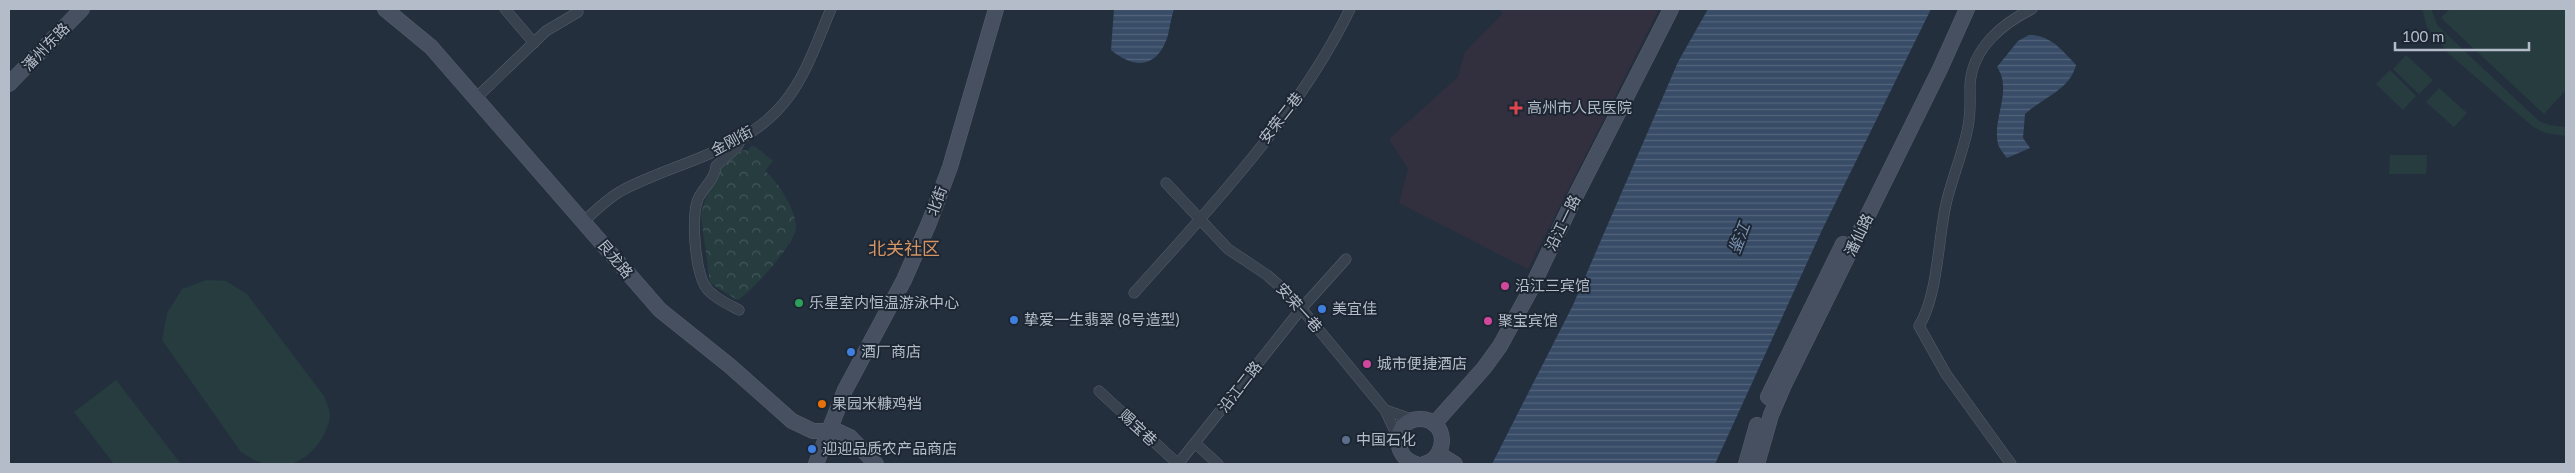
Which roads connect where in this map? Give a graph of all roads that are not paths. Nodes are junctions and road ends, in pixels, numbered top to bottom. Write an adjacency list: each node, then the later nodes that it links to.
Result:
1 (70, 9): 14 (street, 潘州东路)
2 (82, 9): 15 (street, 潘州东路)
3 (385, 9): 16 (street, 艮龙路)
4 (505, 9): 13 (street)
5 (831, 9): 17 (street, 金刚街)
6 (996, 9): 29 (street, 北街)
7 (1350, 9): 19 (street, 安荣二巷)
8 (1956, 9): 40 (street, 潘仙路)
9 (1967, 9): 41 (street, 潘仙路)
10 (2032, 9): 42 (street)
11 (1669, 10): 28 (street, 沿江一路)
12 (578, 12): 13 (street)
13 (534, 43): 16 (street)
14 (9, 73)
15 (9, 84)
16 (475, 98): 20 (street, 艮龙路)
17 (741, 138): 20 (street, 金刚街); 24 (street)
18 (1166, 183): 19 (street, 安荣一巷)
19 (1201, 219): 22 (street); 23 (street, 安荣一巷)
20 (583, 222): 29 (street, 艮龙路)
21 (1346, 259): 23 (street, 沿江二路)
22 (1134, 293)
23 (1301, 309): 26 (street, 安荣一巷); 31 (street, 沿江二路)
24 (739, 310)
25 (1099, 391): 35 (street, 赐宝巷)
26 (1386, 410): 27 (street); 30 (street)
27 (1414, 420): 28 (street); 30 (street)
28 (1434, 424): 32 (street)
29 (830, 430): 33 (street, 北街); 34 (street, 艮龙路)
30 (1398, 438): 37 (street)
31 (1195, 443): 35 (street, 沿江二路); 36 (street)
32 (1439, 454): 38 (street); 39 (street)
33 (816, 464)
34 (876, 464)
35 (1178, 464)
36 (1218, 464)
37 (1416, 464)
38 (1424, 464)
39 (1455, 464)
40 (1746, 464)
41 (1757, 464)
42 (2011, 464)

